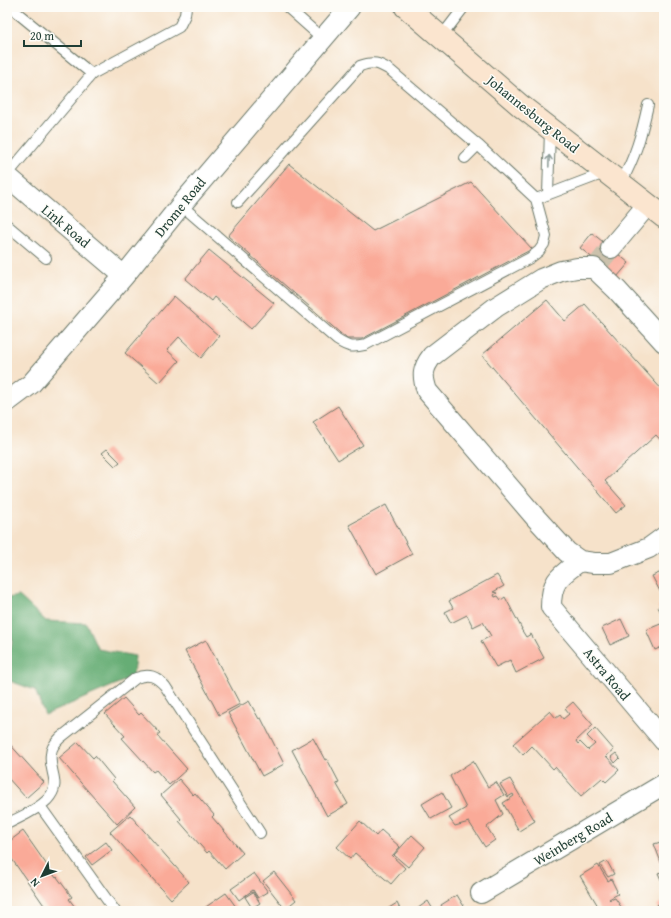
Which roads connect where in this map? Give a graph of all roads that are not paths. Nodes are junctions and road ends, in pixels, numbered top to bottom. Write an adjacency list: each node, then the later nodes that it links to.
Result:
1 (10, 7): 9 (lane)
2 (186, 7): 9 (lane)
3 (287, 7): 8 (lane)
4 (350, 7): 8 (street, Drome Road)
5 (406, 7): 7 (main road, Johannesburg Road)
6 (464, 7): 7 (lane)
7 (441, 37): 11 (main road, Johannesburg Road)
8 (323, 39): 19 (street, Drome Road)
9 (92, 74): 14 (lane)
10 (648, 105): 15 (lane)
11 (550, 128): 15 (main road, Johannesburg Road); 16 (lane, one-way to 11)
12 (478, 145): 13 (lane); 17 (lane); 18 (lane)
13 (465, 158)
14 (7, 176): 24 (street, Link Road)
15 (614, 178): 16 (lane); 20 (main road, Johannesburg Road)
16 (548, 194): 17 (lane)
17 (536, 199): 19 (lane)
18 (238, 202)
19 (181, 205): 24 (street, Drome Road)
20 (656, 210): 23 (street)
21 (7, 225): 22 (lane)
22 (46, 258)
23 (601, 260): 25 (street); 28 (street)
24 (124, 276): 26 (street, Drome Road)
25 (664, 342)
26 (7, 402)
27 (664, 537): 28 (street)
28 (580, 561): 29 (street, Astra Road)
29 (664, 741)
30 (664, 784): 34 (street, Weinberg Road)
31 (40, 806): 32 (lane); 33 (lane); 35 (lane)
32 (7, 824)
33 (260, 833)
34 (481, 894)
35 (115, 911)

